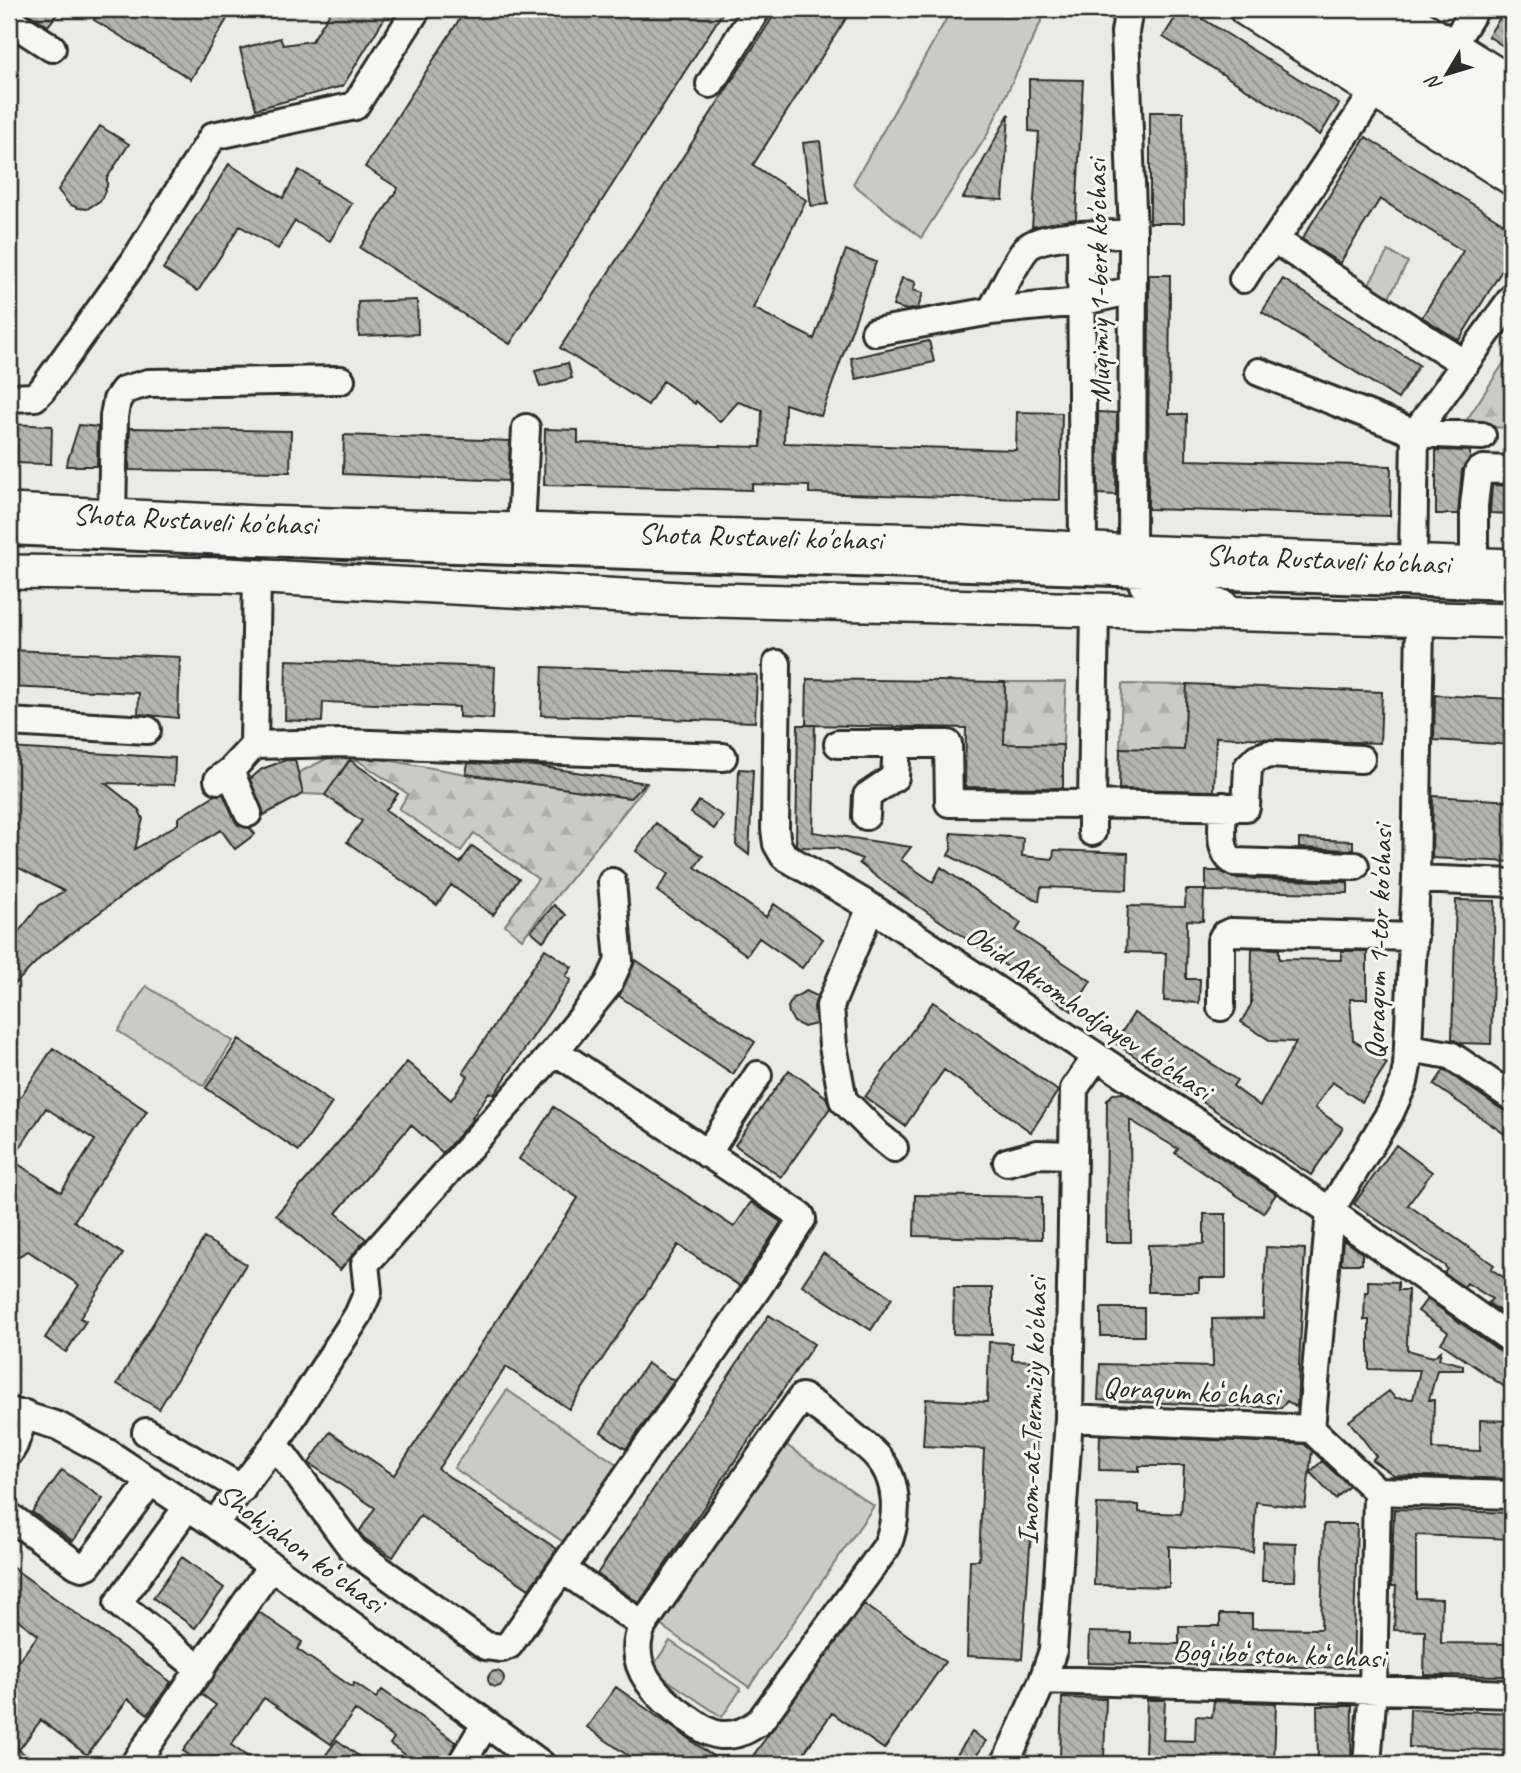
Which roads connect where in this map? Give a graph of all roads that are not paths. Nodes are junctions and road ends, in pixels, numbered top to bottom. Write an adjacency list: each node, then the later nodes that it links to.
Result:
1 (418, 9): 29 (street)
2 (757, 9): 12 (street)
3 (1129, 9): 17 (street, Muqimiy 1-berk ko'chasi)
4 (1246, 9): 13 (main road)
5 (1301, 9): 14 (main road)
6 (1348, 9): 14 (main road)
7 (1391, 9): 10 (main road)
8 (1475, 9): 10 (street)
9 (9, 20): 11 (street)
10 (1452, 46): 14 (main road)
11 (52, 48)
12 (710, 84)
13 (1375, 91): 16 (main road); 19 (street)
14 (1500, 105): 15 (main road)
15 (1512, 141)
16 (1512, 178)
17 (1133, 234): 18 (street); 21 (street, Muqimiy 1-berk ko'chasi)
18 (1081, 235): 23 (street); 24 (street)
19 (1275, 240): 20 (street); 26 (street)
20 (1243, 279)
21 (1133, 290): 23 (street); 45 (street, Muqimiy 1-berk ko'chasi)
22 (1512, 298): 26 (street)
23 (1080, 302): 24 (street); 41 (street)
24 (991, 312): 25 (street)
25 (876, 332)
26 (1465, 364): 31 (street)
27 (1259, 372): 31 (street)
28 (341, 380): 35 (street)
29 (9, 398)
30 (527, 428): 37 (street)
31 (1415, 433): 32 (street); 42 (street)
32 (1482, 436)
33 (1512, 470): 43 (street)
34 (9, 511): 35 (main road, Shota Rustaveli ko'chasi)
35 (112, 516): 37 (main road, Shota Rustaveli ko'chasi)
36 (9, 524): 39 (street)
37 (521, 529): 41 (main road, Shota Rustaveli ko'chasi)
38 (9, 531): 39 (street)
39 (41, 532): 46 (street)
40 (9, 543): 46 (street)
41 (1083, 550): 45 (main road, Shota Rustaveli ko'chasi)
42 (1413, 563): 43 (main road, Shota Rustaveli ko'chasi); 45 (main road, Shota Rustaveli ko'chasi)
43 (1474, 565): 44 (main road, Shota Rustaveli ko'chasi)
44 (1512, 566)
45 (1135, 568): 46 (street); 50 (street); 53 (street)
46 (924, 570): 49 (street); 51 (street)
47 (9, 572): 48 (main road, Shota Rustaveli ko'chasi)
48 (257, 576): 51 (main road, Shota Rustaveli ko'chasi); 61 (street)
49 (1512, 586)
50 (1512, 597)
51 (930, 606): 52 (main road, Shota Rustaveli ko'chasi)
52 (1095, 609): 53 (main road, Shota Rustaveli ko'chasi); 64 (street)
53 (1267, 613): 54 (main road, Shota Rustaveli ko'chasi)
54 (1420, 618): 55 (main road, Shota Rustaveli ko'chasi); 70 (street, Qoraqum 1-tor ko'chasi)
55 (1512, 621)
56 (777, 664): 73 (street, Obid Akromhodjayev ko'chasi)
57 (9, 722): 58 (street)
58 (147, 730)
59 (838, 744): 60 (street)
60 (897, 744): 64 (street); 67 (street)
61 (254, 745): 62 (street); 66 (street)
62 (723, 757)
63 (1362, 759): 65 (street)
64 (1092, 804): 65 (street); 68 (street)
65 (1223, 806): 69 (street)
66 (248, 813)
67 (866, 816)
68 (1092, 832)
69 (1355, 866)
70 (1416, 879): 72 (street); 74 (street, Qoraqum 1-tor ko'chasi)
71 (612, 882): 77 (street)
72 (1512, 883)
73 (871, 907): 78 (street, Obid Akromhodjayev ko'chasi); 81 (street)
74 (1414, 937): 75 (street); 76 (street, Qoraqum 1-tor ko'chasi)
75 (1221, 1007)
76 (1409, 1048): 80 (street); 85 (street, Qoraqum 1-tor ko'chasi)
77 (555, 1051): 82 (street); 91 (street)
78 (1096, 1058): 83 (street, Imom-at-Termiziy ko'chasi); 85 (street, Obid Akromhodjayev ko'chasi)
79 (758, 1075): 82 (street)
80 (1512, 1097)
81 (894, 1147)
82 (707, 1154): 101 (street)
83 (1072, 1156): 84 (street); 88 (street, Imom-at-Termiziy ko'chasi)
84 (1007, 1161)
85 (1330, 1211): 86 (street, Obid Akromhodjayev ko'chasi); 89 (street, Qoraqum 1-tor ko'chasi)
86 (1512, 1339)
87 (17, 1412): 92 (street); 93 (street, Shohjahon koʻchasi)
88 (1069, 1418): 89 (street, Qoraqum koʻchasi); 104 (street, Imom-at-Termiziy ko'chasi)
89 (1311, 1430): 95 (street)
90 (146, 1432): 94 (street)
91 (275, 1444): 94 (street); 101 (street)
92 (9, 1453)
93 (151, 1481): 97 (street, Shohjahon koʻchasi); 98 (street)
94 (242, 1489): 99 (street)
95 (1377, 1491): 96 (street); 105 (street)
96 (1512, 1495)
97 (188, 1506): 99 (street, Shohjahon koʻchasi); 103 (street)
98 (9, 1516)
99 (214, 1524): 100 (street, Shohjahon koʻchasi)
100 (270, 1568): 103 (street); 110 (street, Shohjahon koʻchasi)
101 (562, 1569): 102 (street)
102 (643, 1625): 102 (street)
103 (201, 1670): 108 (street)
104 (1043, 1680): 105 (street, Bogʻiboʻston koʻchasi); 111 (street, Imom-at-Termiziy ko'chasi)
105 (1373, 1690): 106 (street, Bogʻiboʻston koʻchasi); 112 (street)
106 (1512, 1694)
107 (478, 1737): 109 (street)
108 (137, 1763)
109 (461, 1764)
110 (541, 1764)
111 (1005, 1764)
112 (1367, 1764)

